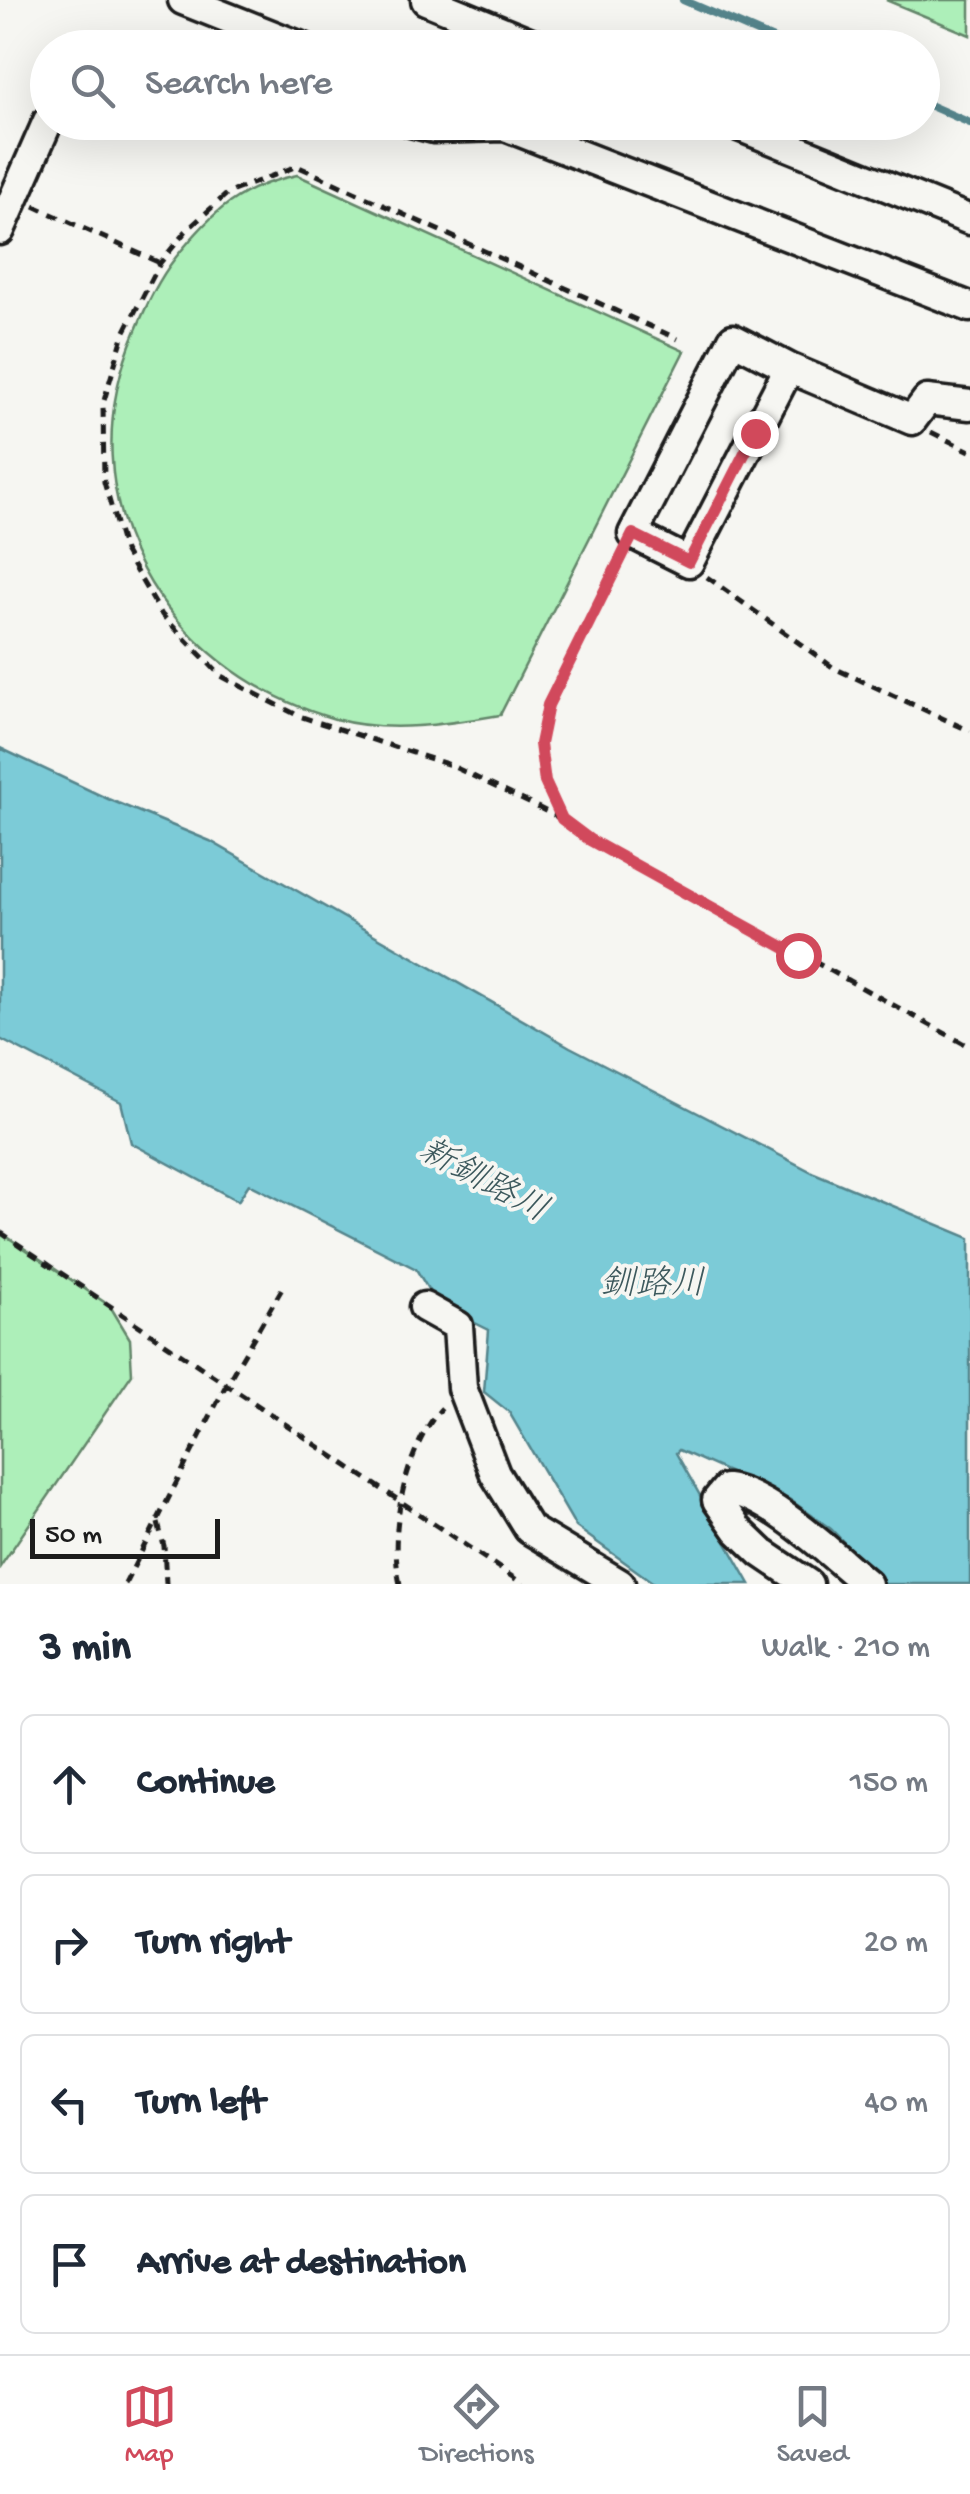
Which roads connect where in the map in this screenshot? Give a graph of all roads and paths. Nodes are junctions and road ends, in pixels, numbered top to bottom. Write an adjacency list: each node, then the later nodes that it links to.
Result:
1 (183, 0): 3 (street)
2 (426, 0): 4 (street)
3 (259, 30)
4 (499, 30)
5 (39, 140): 8 (street)
6 (540, 140): 12 (street)
7 (773, 140): 9 (street)
8 (14, 197): 10 (street); 11 (path)
9 (970, 220)
10 (0, 230)
11 (160, 264): 13 (path); 21 (path)
12 (970, 307)
13 (678, 340)
14 (789, 368): 16 (street); 18 (street); 19 (street)
15 (970, 405): 16 (street)
16 (912, 420): 17 (path)
17 (970, 451)
18 (633, 534): 19 (street); 21 (path)
19 (689, 562): 20 (path)
20 (970, 731)
21 (562, 819): 22 (path)
22 (970, 1046)
23 (0, 1232): 26 (path)
24 (284, 1287): 26 (path)
25 (424, 1308): 27 (street)
26 (226, 1385): 28 (path); 29 (path)
27 (462, 1388): 28 (path); 34 (street)
28 (401, 1500): 32 (path); 33 (path)
29 (157, 1520): 30 (path); 31 (path)
30 (125, 1584)
31 (166, 1584)
32 (400, 1584)
33 (523, 1584)
34 (620, 1584)
35 (808, 1584): 36 (street)
36 (867, 1584)

